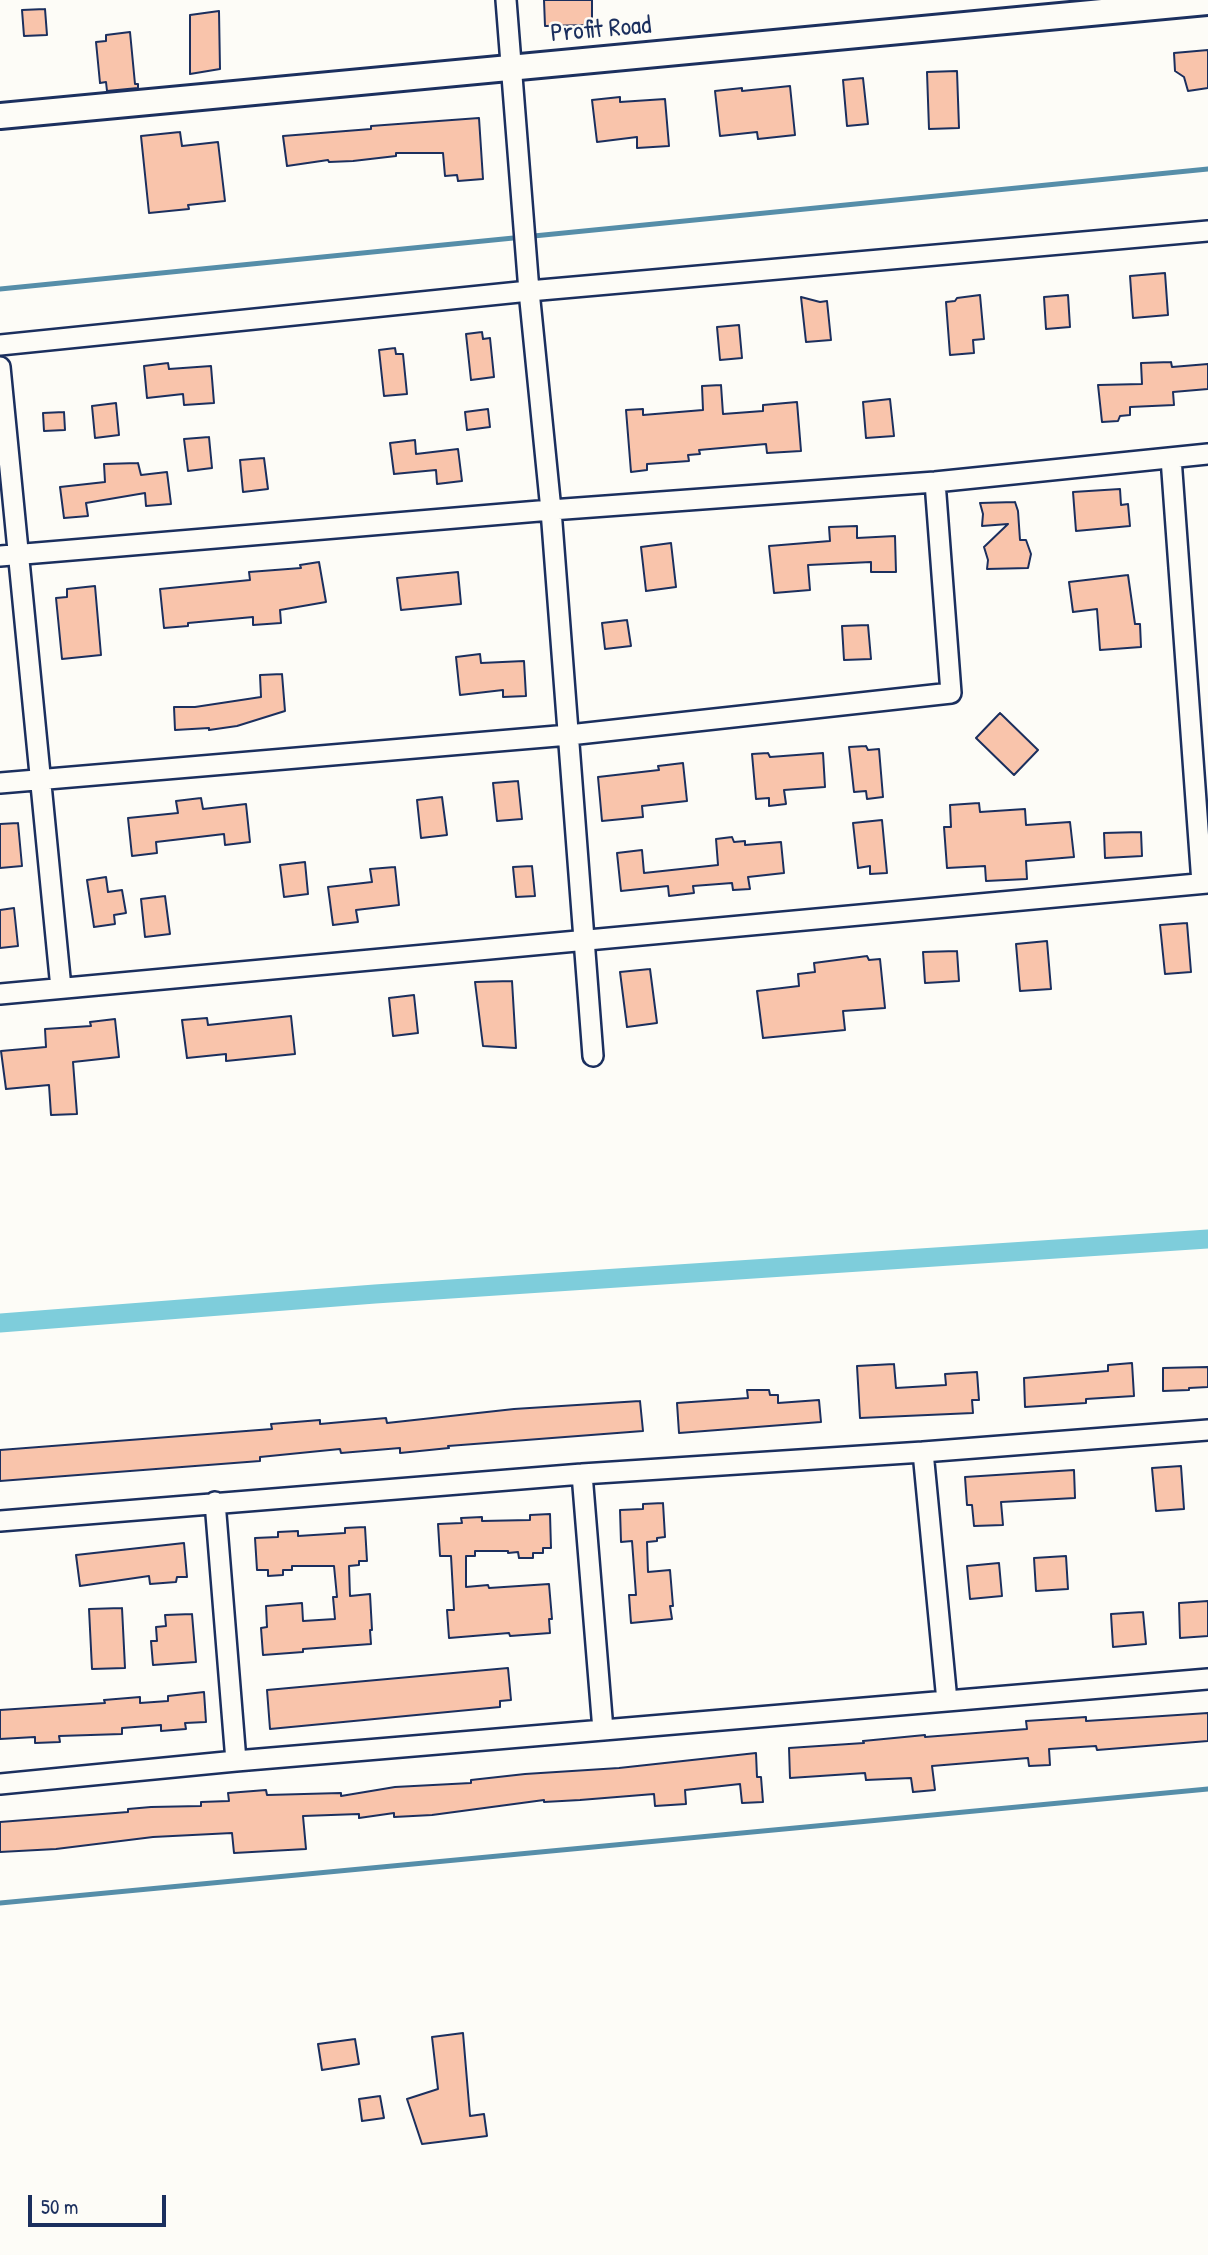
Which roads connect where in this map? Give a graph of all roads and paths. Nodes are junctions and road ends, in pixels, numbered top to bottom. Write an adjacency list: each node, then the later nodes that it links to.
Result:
1 (506, 0): 4 (street)
2 (1208, 2): 3 (street, Profit Road)
3 (1145, 4): 4 (street, Profit Road)
4 (512, 68): 5 (street, Profit Road); 7 (street)
5 (0, 116)
6 (1208, 231): 7 (street)
7 (529, 291): 8 (street); 13 (street)
8 (0, 345)
9 (0, 367): 14 (street)
10 (1208, 454): 11 (street)
11 (1171, 458): 12 (street); 18 (street)
12 (935, 482): 13 (street); 15 (street)
13 (551, 510): 14 (street); 15 (street)
14 (9, 555): 16 (street)
15 (569, 735): 16 (street); 19 (street)
16 (40, 779): 17 (street); 20 (street)
17 (0, 783)
18 (1205, 883): 19 (street)
19 (584, 940): 20 (street); 22 (street)
20 (61, 988): 21 (street)
21 (0, 994)
22 (593, 1056)
23 (1208, 1430): 24 (street)
24 (923, 1452): 25 (street); 29 (street)
25 (582, 1474): 26 (street); 30 (street)
26 (215, 1502): 27 (street); 31 (street)
27 (0, 1521)
28 (1208, 1679): 29 (street)
29 (947, 1701): 30 (street)
30 (603, 1730): 31 (street)
31 (236, 1761): 32 (street)
32 (0, 1784)

